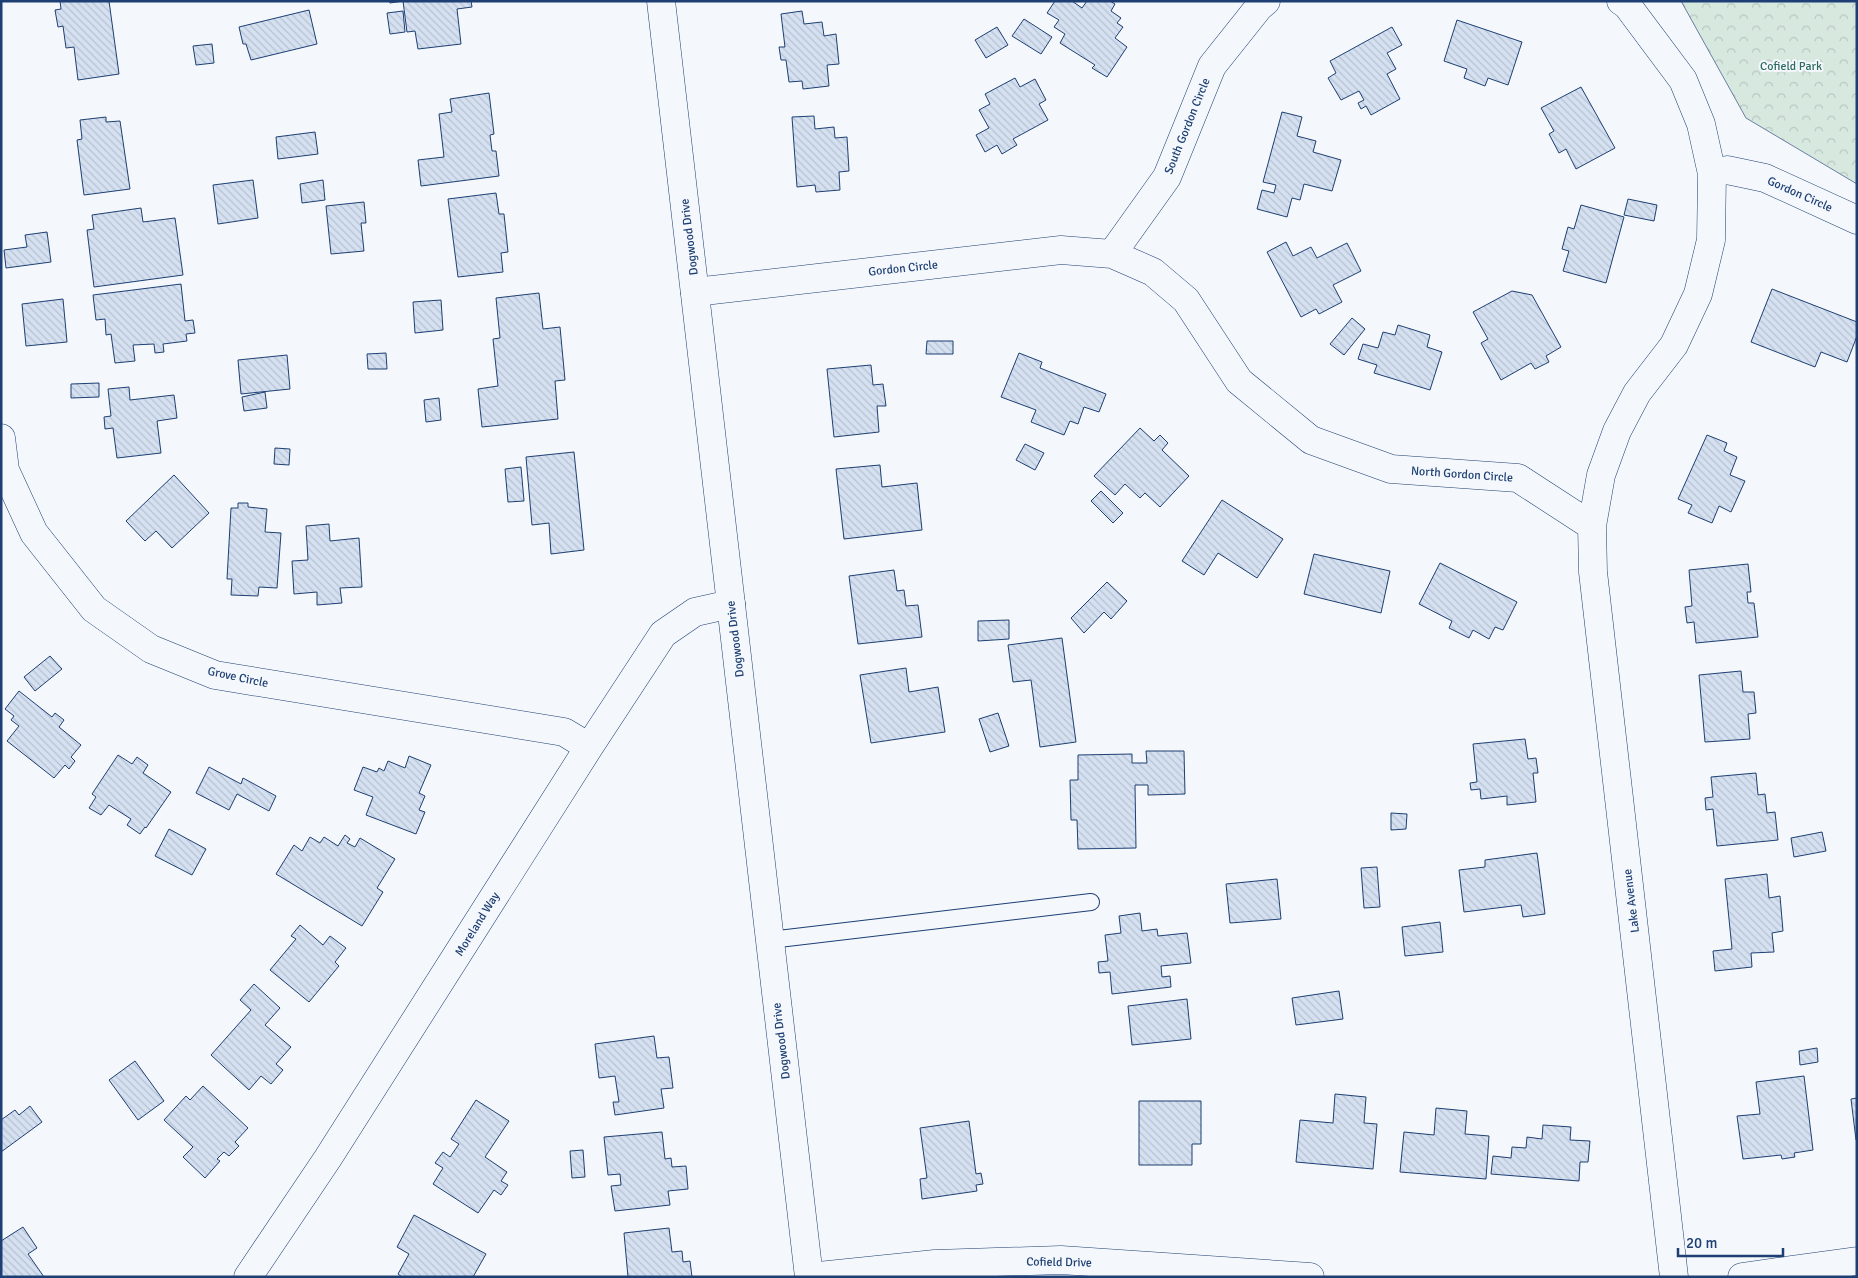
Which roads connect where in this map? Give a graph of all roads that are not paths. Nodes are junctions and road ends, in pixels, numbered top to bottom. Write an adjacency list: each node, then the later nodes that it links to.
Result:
1 (661, 1): 7 (street, Dogwood Drive)
2 (1266, 1): 6 (street, South Gordon Circle)
3 (1621, 1): 4 (street)
4 (1712, 174): 5 (street, Gordon Circle); 9 (street)
5 (1857, 220)
6 (1112, 254): 7 (street, Gordon Circle); 9 (street, North Gordon Circle)
7 (695, 292): 10 (street, Dogwood Drive)
8 (1, 438): 11 (street, Grove Circle)
9 (1592, 526): 18 (street, Lake Avenue)
10 (731, 604): 11 (street, Moreland Way); 13 (street, Dogwood Drive)
11 (589, 747): 15 (street, Moreland Way)
12 (1091, 902): 13 (lane)
13 (770, 940): 16 (street, Dogwood Drive)
14 (1857, 1261): 19 (street)
15 (248, 1277)
16 (809, 1277): 17 (street, Cofield Drive)
17 (1310, 1277)
18 (1674, 1277)
19 (1742, 1277)

